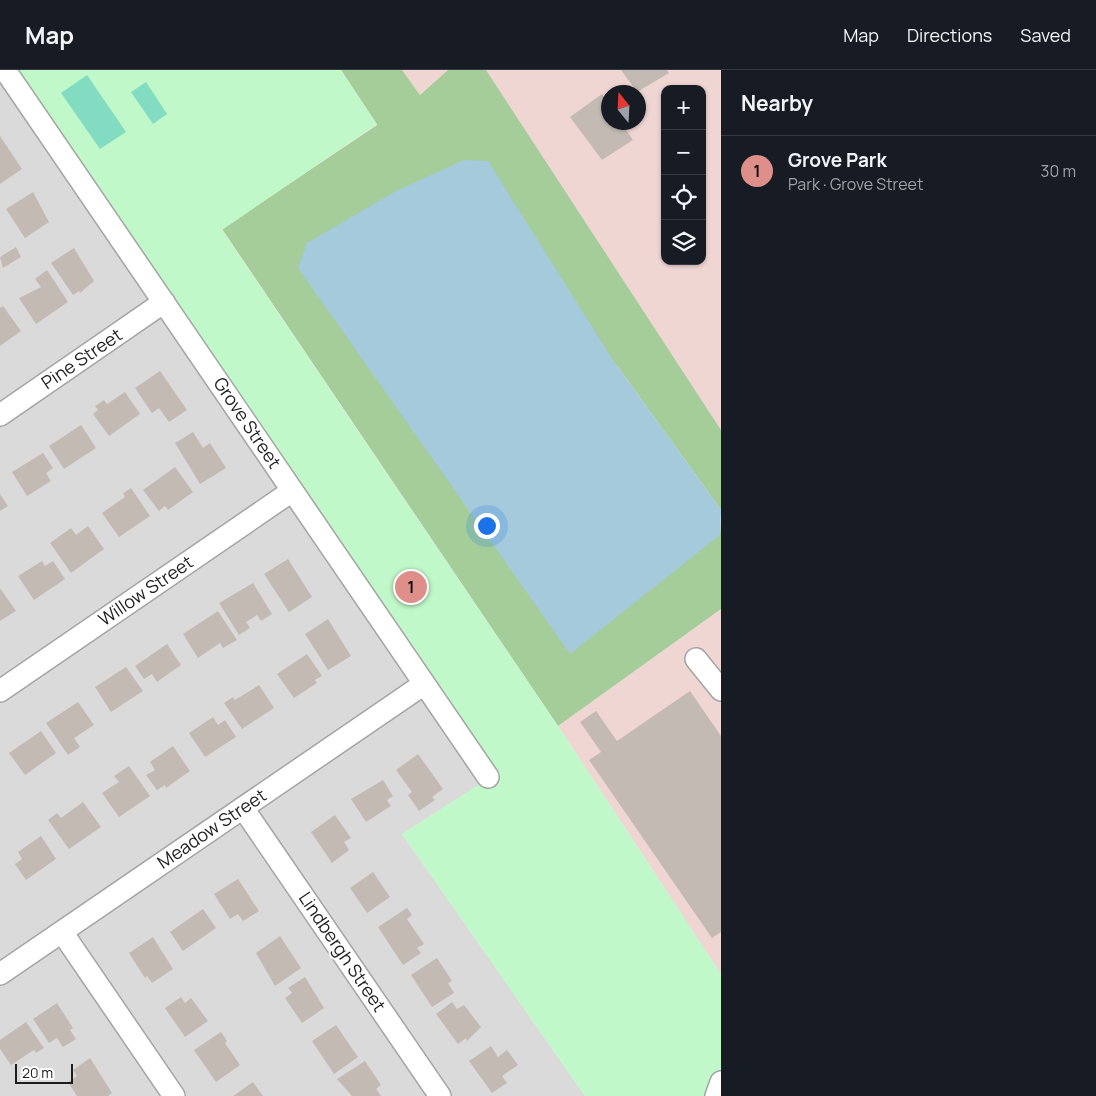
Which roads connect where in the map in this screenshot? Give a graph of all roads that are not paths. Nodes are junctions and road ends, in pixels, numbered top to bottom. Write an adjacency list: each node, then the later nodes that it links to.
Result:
1 (5, 75): 2 (street, Grove Street)
2 (164, 302): 3 (street, Pine Street); 4 (street, Grove Street)
3 (0, 415)
4 (292, 491): 6 (street, Grove Street); 8 (street, Willow Street)
5 (696, 659): 7 (street)
6 (424, 684): 9 (street, Grove Street); 10 (street, Meadow Street)
7 (721, 690)
8 (0, 691)
9 (488, 777)
10 (243, 808): 11 (street, Meadow Street); 15 (street, Lindbergh Street)
11 (62, 932): 12 (street, Meadow Street); 14 (street)
12 (0, 974)
13 (721, 1082): 16 (street)
14 (174, 1096)
15 (440, 1096)
16 (716, 1096)

